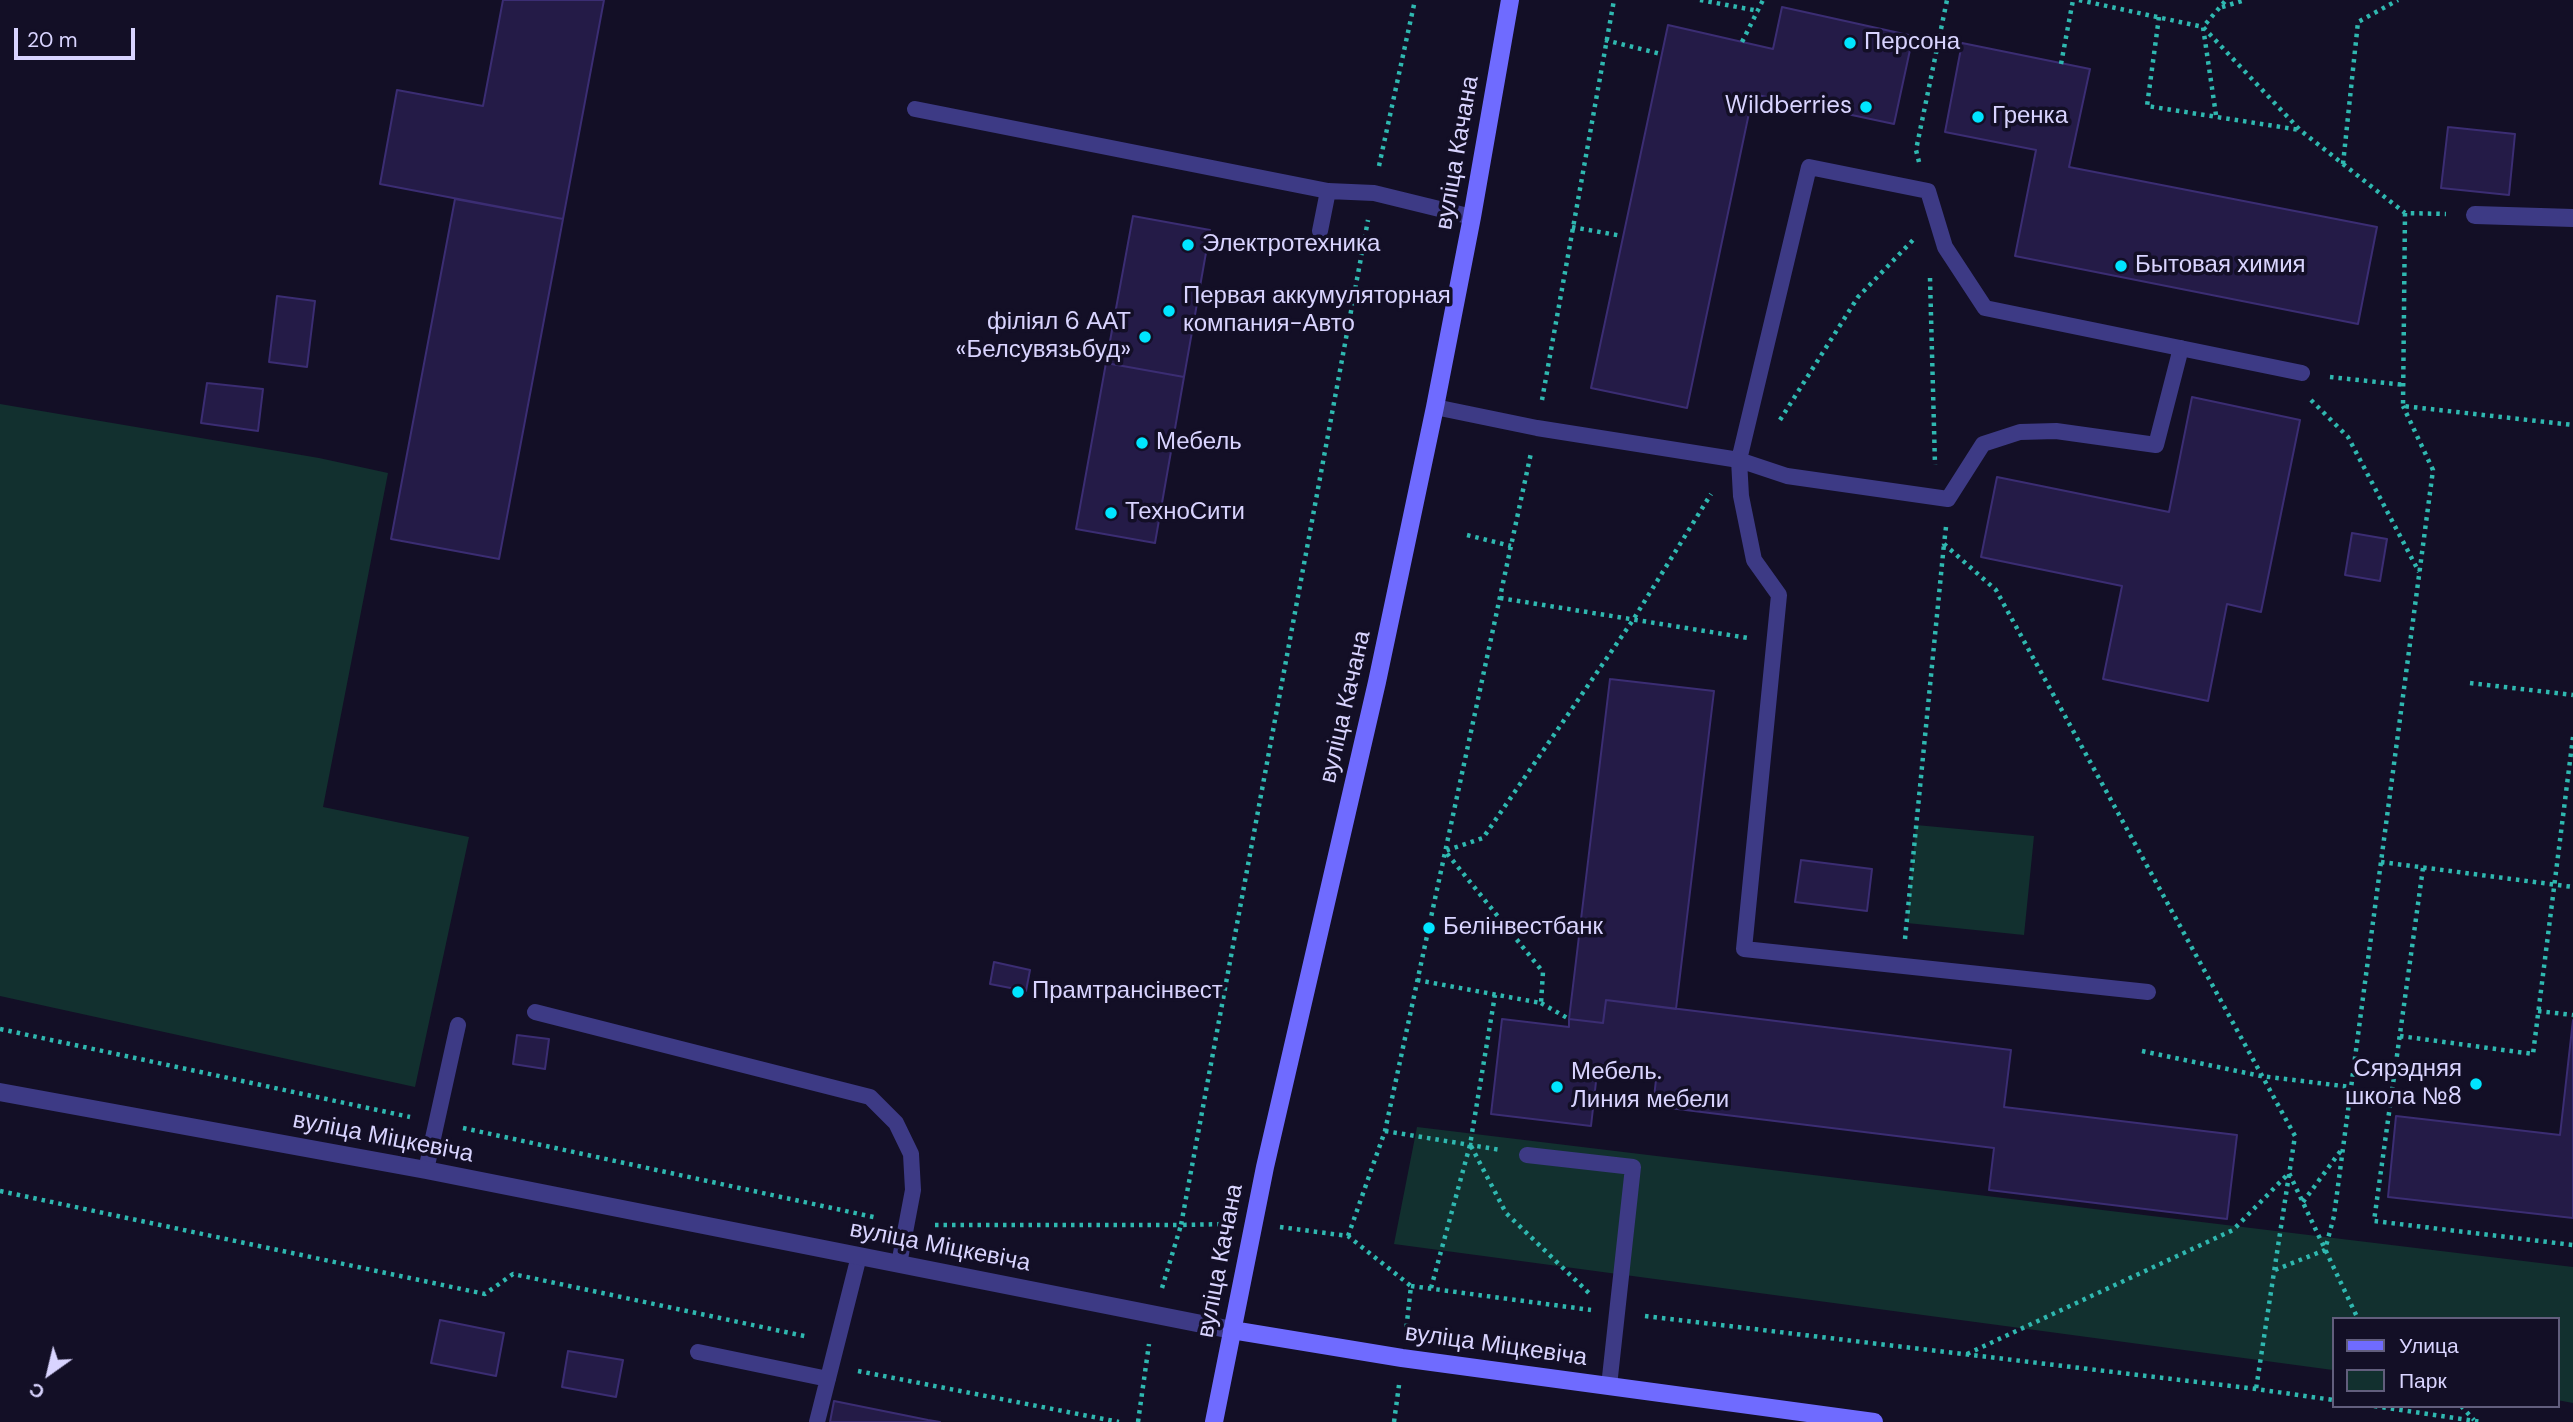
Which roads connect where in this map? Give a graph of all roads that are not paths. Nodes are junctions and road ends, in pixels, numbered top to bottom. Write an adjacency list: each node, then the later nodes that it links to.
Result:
1 (1510, 0): 5 (main road, вуліца Качана)
2 (915, 109): 3 (lane)
3 (1328, 191): 5 (lane); 7 (lane)
4 (2475, 215): 6 (street)
5 (1472, 217): 10 (main road, вуліца Качана)
6 (2573, 218)
7 (1320, 231)
8 (2181, 348): 9 (lane); 11 (lane); 11 (lane)
9 (2302, 373)
10 (1435, 407): 11 (lane); 20 (main road, вуліца Качана)
11 (1745, 462): 12 (lane)
12 (2148, 992)
13 (535, 1012): 19 (lane)
14 (458, 1025): 17 (lane)
15 (0, 1092): 17 (street, вуліца Міцкевіча)
16 (1527, 1155): 23 (lane)
17 (426, 1170): 18 (street, вуліца Міцкевіча)
18 (859, 1256): 19 (street, вуліца Міцкевіча); 22 (lane)
19 (899, 1264): 20 (street, вуліца Міцкевіча)
20 (1232, 1330): 23 (main road, вуліца Міцкевіча); 25 (main road, вуліца Качана)
21 (698, 1352): 22 (lane)
22 (830, 1372): 24 (lane)
23 (1609, 1386): 26 (main road, вуліца Міцкевіча)
24 (817, 1422)
25 (1213, 1422)
26 (1874, 1422)

